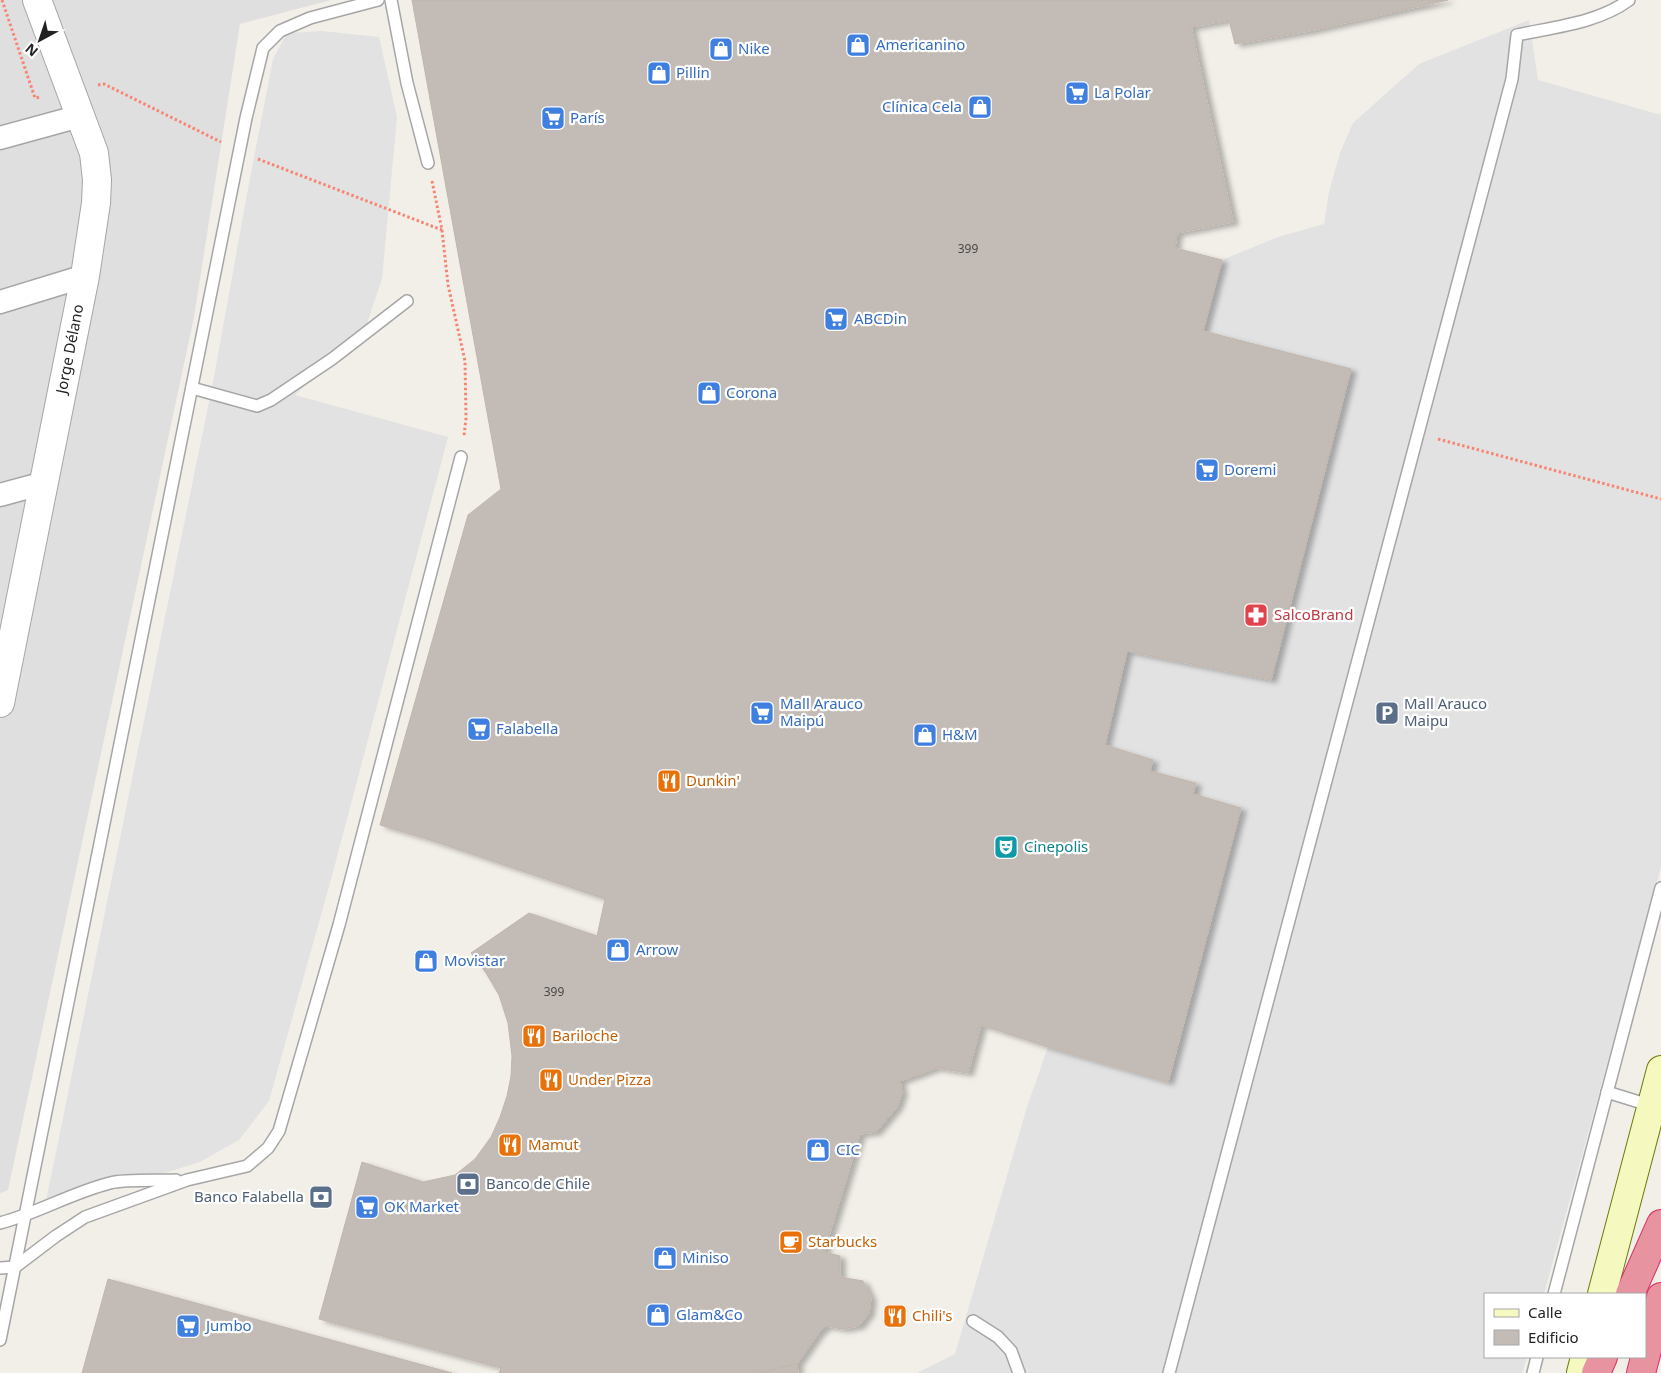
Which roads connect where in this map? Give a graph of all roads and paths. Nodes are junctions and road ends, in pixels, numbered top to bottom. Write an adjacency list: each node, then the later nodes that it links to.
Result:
1 (2, 0): 6 (path)
2 (37, 0): 6 (street, Jorge Délano)
3 (378, 0): 9 (lane)
4 (391, 0): 10 (lane)
5 (1629, 0): 16 (lane)
6 (71, 89): 7 (street, Jorge Délano); 9 (path)
7 (80, 116): 8 (street); 12 (street, Jorge Délano)
8 (0, 138)
9 (240, 152): 11 (path); 15 (lane)
10 (428, 163): 11 (path)
11 (442, 230): 17 (path)
12 (85, 276): 14 (street); 18 (street, Jorge Délano)
13 (407, 301): 15 (lane)
14 (0, 302)
15 (192, 388): 28 (lane)
16 (1418, 434): 20 (path); 45 (lane)
17 (461, 457): 27 (lane)
18 (44, 483): 19 (street); 21 (street, Jorge Délano)
19 (0, 495)
20 (1661, 499)
21 (3, 676): 22 (street, Jorge Délano)
22 (0, 703)
23 (1661, 888): 25 (lane)
24 (1661, 1070): 26 (main road)
25 (1607, 1092): 26 (lane); 33 (lane)
26 (1652, 1106): 34 (main road)
27 (188, 1180): 28 (lane); 31 (lane)
28 (25, 1216): 29 (lane); 31 (lane)
29 (0, 1223)
30 (1661, 1224): 35 (highway)
31 (15, 1267): 32 (lane); 38 (lane)
32 (0, 1268)
33 (1554, 1293)
34 (1602, 1293)
35 (1630, 1293)
36 (1661, 1297): 39 (highway)
37 (973, 1321): 44 (lane)
38 (0, 1340)
39 (1646, 1354)
40 (1537, 1358): 46 (lane)
41 (1585, 1358): 47 (main road)
42 (1603, 1358): 48 (highway)
43 (1645, 1358): 49 (highway)
44 (1019, 1373)
45 (1169, 1373)
46 (1533, 1373)
47 (1581, 1373)
48 (1596, 1373)
49 (1641, 1373)

